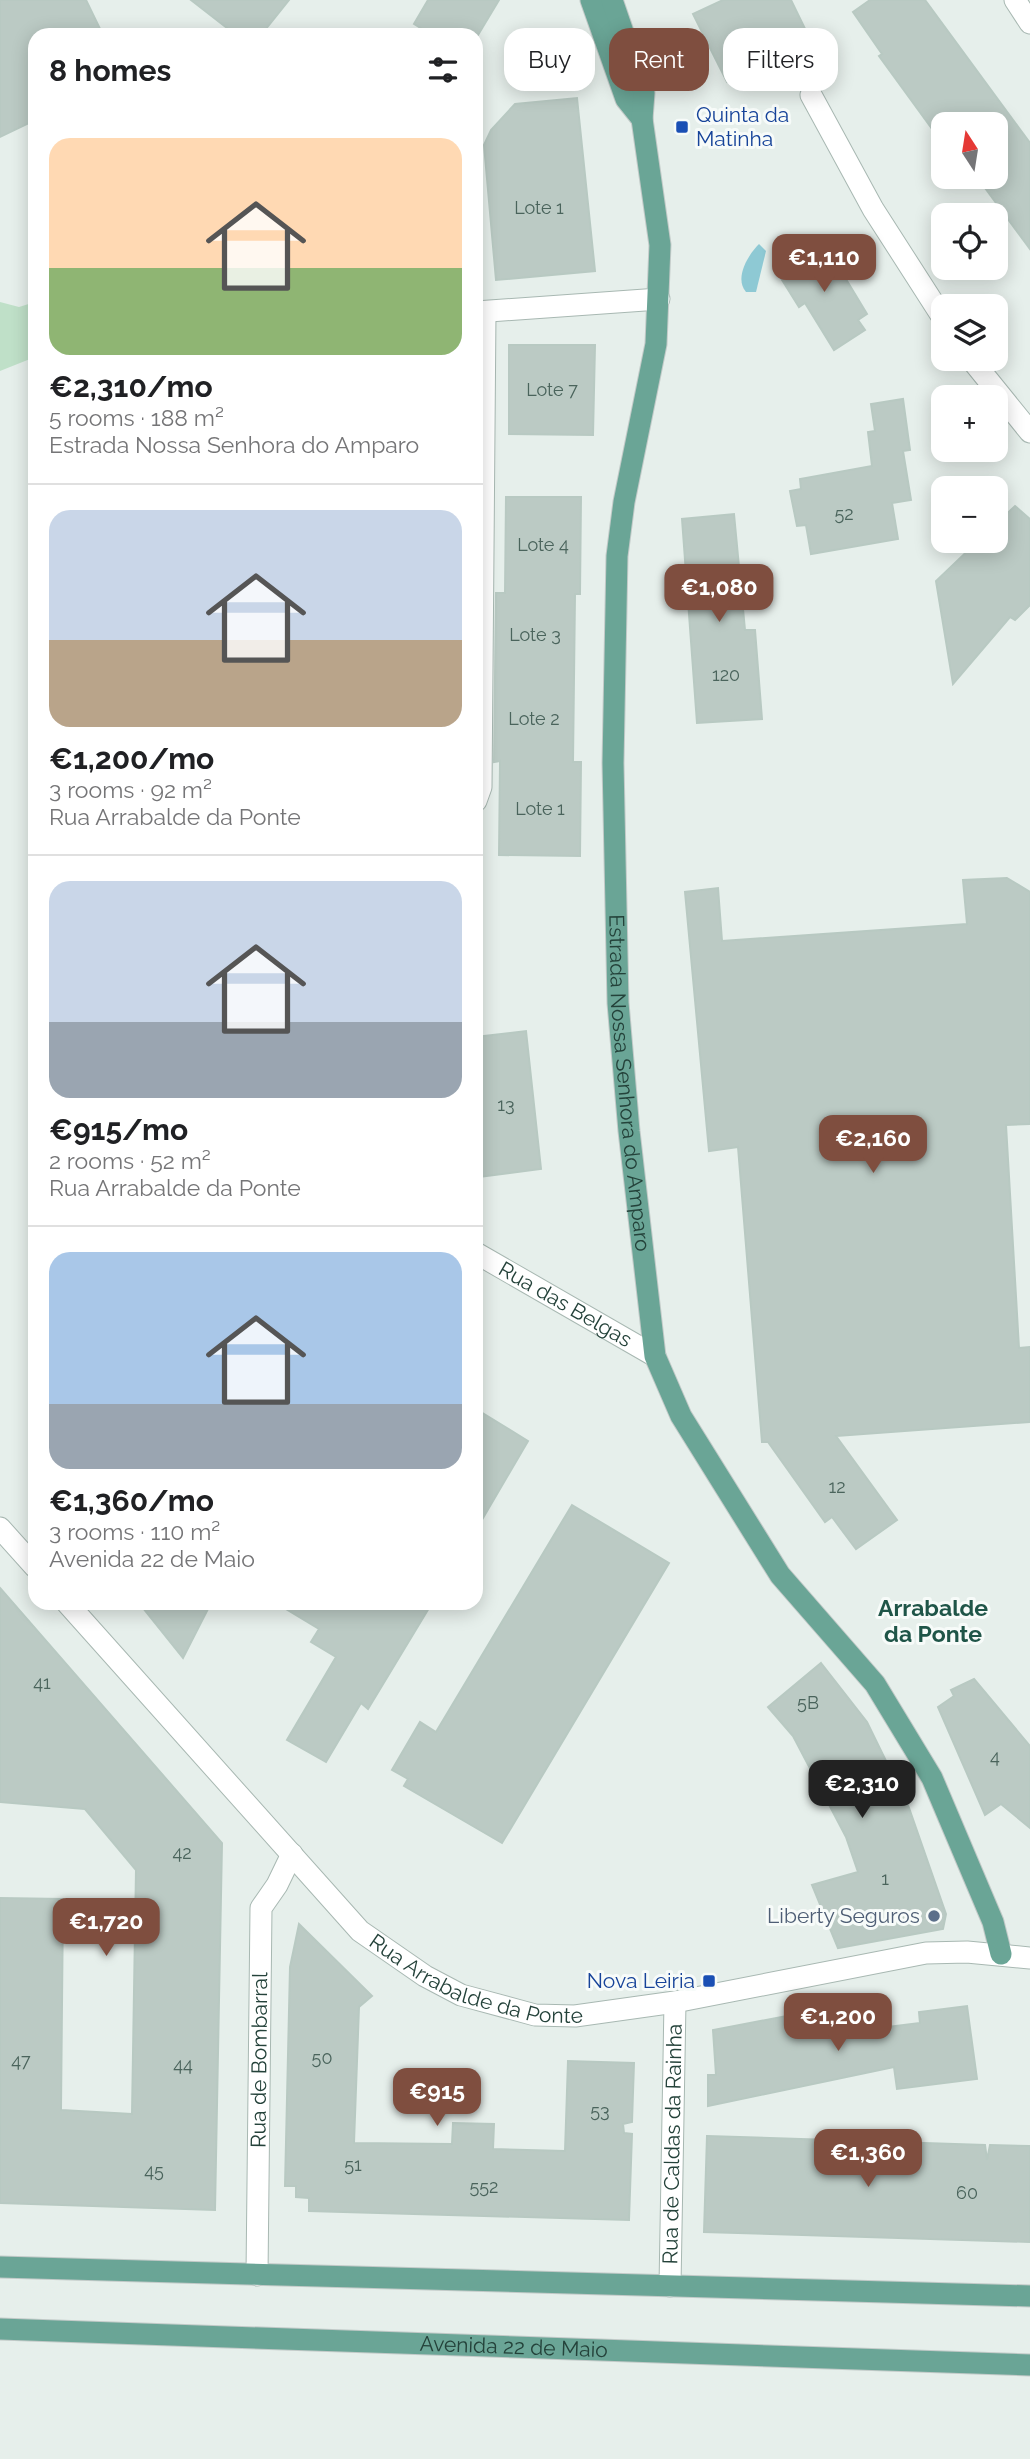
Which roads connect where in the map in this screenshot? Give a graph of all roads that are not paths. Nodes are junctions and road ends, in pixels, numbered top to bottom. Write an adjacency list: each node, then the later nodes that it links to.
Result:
1 (591, 0): 6 (main road, Estrada Nossa Senhora do Amparo)
2 (612, 0): 6 (main road, Estrada Nossa Senhora do Amparo)
3 (1015, 0): 4 (street)
4 (1030, 23)
5 (811, 95): 8 (street)
6 (642, 119): 7 (main road, Estrada Nossa Senhora do Amparo)
7 (659, 299): 9 (street); 13 (main road, Estrada Nossa Senhora do Amparo)
8 (931, 299)
9 (483, 312)
10 (981, 371): 11 (street)
11 (1030, 432)
12 (483, 1257): 13 (street, Rua das Belgas)
13 (655, 1356): 18 (main road, Estrada Nossa Senhora do Amparo)
14 (0, 1528): 15 (street)
15 (28, 1559)
16 (73, 1610): 17 (street, Rua Arrabalde da Ponte)
17 (292, 1854): 20 (street, Rua Arrabalde da Ponte); 22 (street, Rua de Bombarral)
18 (1001, 1954): 19 (street, Rua Arrabalde da Ponte); 20 (street, Rua Arrabalde da Ponte)
19 (1030, 1958)
20 (675, 2003): 23 (street, Rua de Caldas da Rainha)
21 (0, 2267): 22 (main road)
22 (257, 2275): 23 (main road)
23 (670, 2286): 24 (main road)
24 (1030, 2297)
25 (0, 2329): 26 (main road, Avenida 22 de Maio)
26 (1030, 2365)

